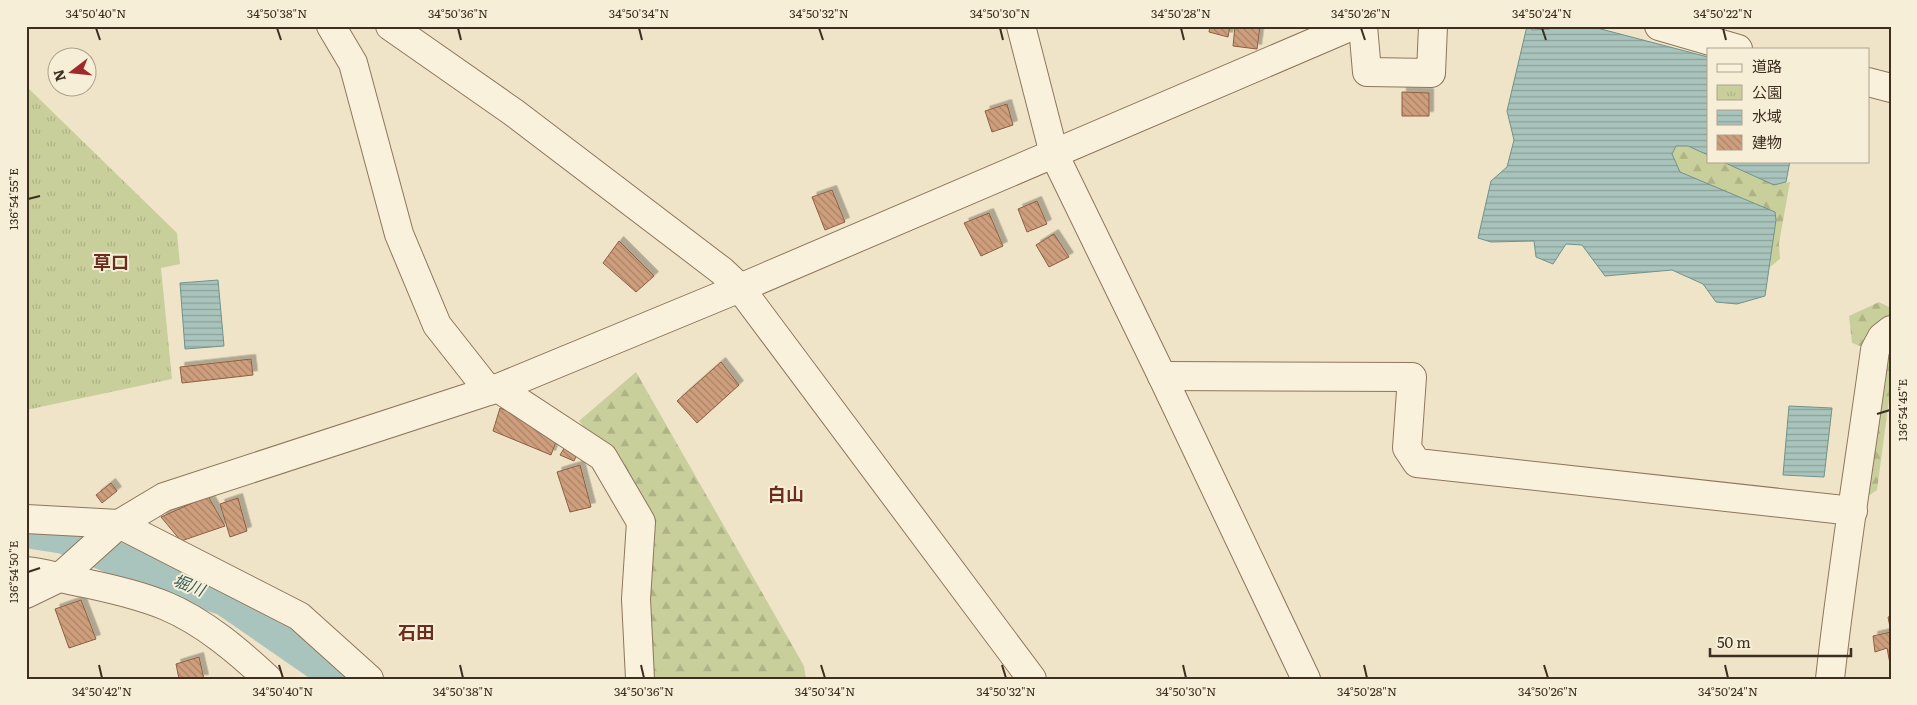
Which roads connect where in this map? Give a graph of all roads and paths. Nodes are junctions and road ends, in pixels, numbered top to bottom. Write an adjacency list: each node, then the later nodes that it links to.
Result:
1 (332, 26): 15 (street)
2 (390, 26): 12 (street)
3 (1021, 26): 11 (street)
4 (1352, 26): 11 (street)
5 (1363, 26): 6 (street)
6 (1433, 26)
7 (1658, 26): 8 (street)
8 (1735, 48)
9 (1870, 83): 10 (street)
10 (1891, 88)
11 (1054, 154): 12 (street); 14 (street)
12 (740, 288): 15 (street); 25 (street)
13 (1891, 330): 16 (street)
14 (1162, 376): 16 (street); 26 (street)
15 (493, 390): 18 (street); 24 (street)
16 (1853, 511): 27 (street)
17 (26, 519): 18 (street)
18 (118, 524): 20 (street); 23 (street)
19 (26, 571): 20 (street)
20 (59, 578): 21 (street); 22 (street)
21 (26, 594)
22 (268, 679)
23 (369, 679)
24 (640, 679)
25 (1032, 679)
26 (1306, 679)
27 (1830, 679)

